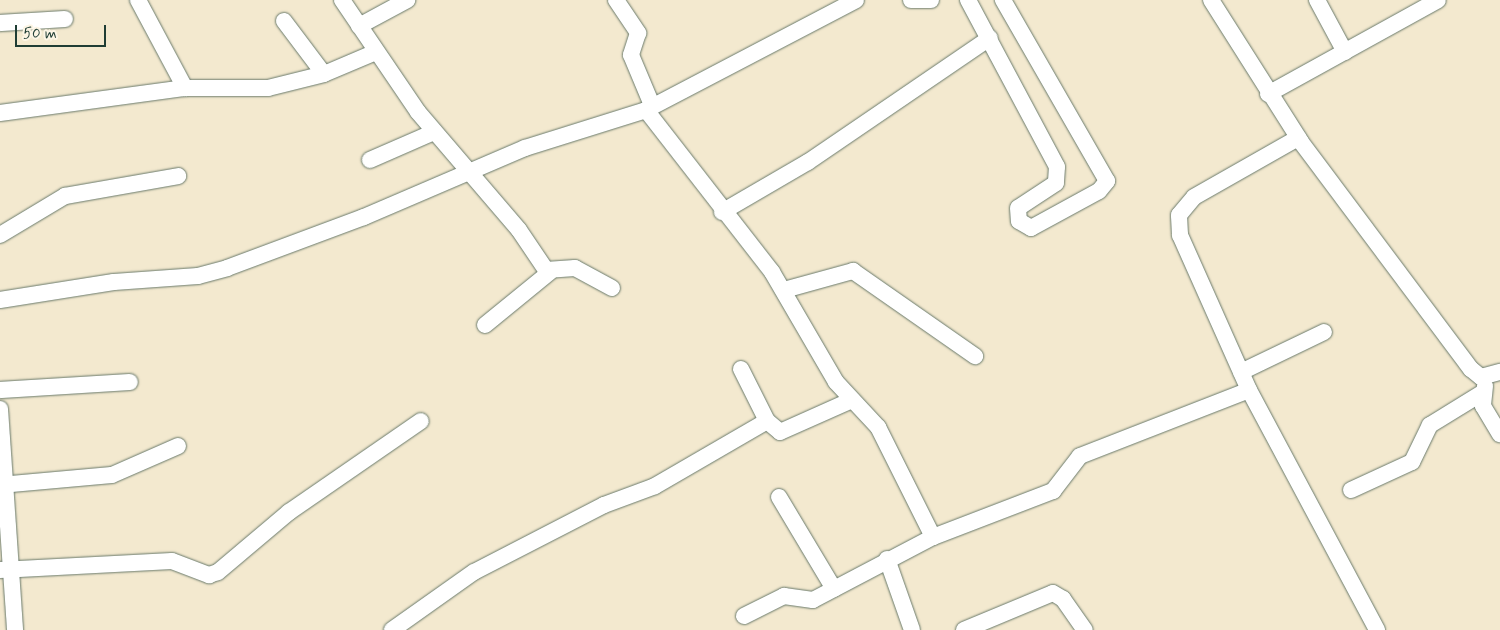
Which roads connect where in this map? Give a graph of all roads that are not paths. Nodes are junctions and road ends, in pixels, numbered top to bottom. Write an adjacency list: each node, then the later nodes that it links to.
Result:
1 (138, 0): 21 (street)
2 (342, 0): 16 (street)
3 (407, 0): 16 (street)
4 (616, 0): 23 (street)
5 (856, 0): 23 (street)
6 (911, 0): 7 (street)
7 (931, 0)
8 (968, 0): 17 (street)
9 (1004, 0): 17 (street)
10 (1211, 0): 22 (street)
11 (1317, 0): 19 (street)
12 (1438, 0): 19 (street)
13 (65, 19): 15 (street)
14 (284, 21): 20 (street)
15 (0, 23)
16 (360, 26): 18 (street)
17 (990, 38): 30 (street)
18 (376, 52): 20 (street); 25 (street)
19 (1344, 52): 22 (street)
20 (324, 74): 21 (street)
21 (186, 88): 24 (street)
22 (1268, 94): 26 (street)
23 (649, 108): 28 (street); 30 (street)
24 (0, 113)
25 (434, 132): 27 (street); 28 (street)
26 (1298, 138): 40 (street); 41 (street)
27 (370, 160)
28 (469, 174): 32 (street); 35 (street)
29 (178, 176): 31 (street)
30 (722, 212): 34 (street)
31 (0, 235)
32 (550, 272): 33 (street); 36 (street)
33 (612, 288)
34 (784, 290): 38 (street); 46 (street)
35 (0, 300)
36 (485, 325)
37 (1324, 332): 40 (street)
38 (976, 356)
39 (741, 369): 49 (street)
40 (1241, 372): 44 (street)
41 (1494, 374): 45 (street)
42 (130, 382): 43 (street)
43 (0, 390)
44 (1249, 390): 55 (street); 65 (street)
45 (1482, 393): 50 (street); 53 (street)
46 (852, 400): 49 (street); 55 (street)
47 (0, 409): 52 (street)
48 (421, 420): 57 (street)
49 (767, 421): 61 (street)
50 (1500, 434)
51 (178, 446): 52 (street)
52 (2, 485): 57 (street)
53 (1350, 490)
54 (779, 497): 58 (street)
55 (933, 537): 56 (street)
56 (888, 559): 58 (street); 62 (street)
57 (5, 570): 60 (street)
58 (834, 588): 59 (street)
59 (744, 616)
60 (15, 630)
61 (392, 630)
62 (912, 630)
63 (964, 630): 64 (street)
64 (1085, 630)
65 (1377, 630)

